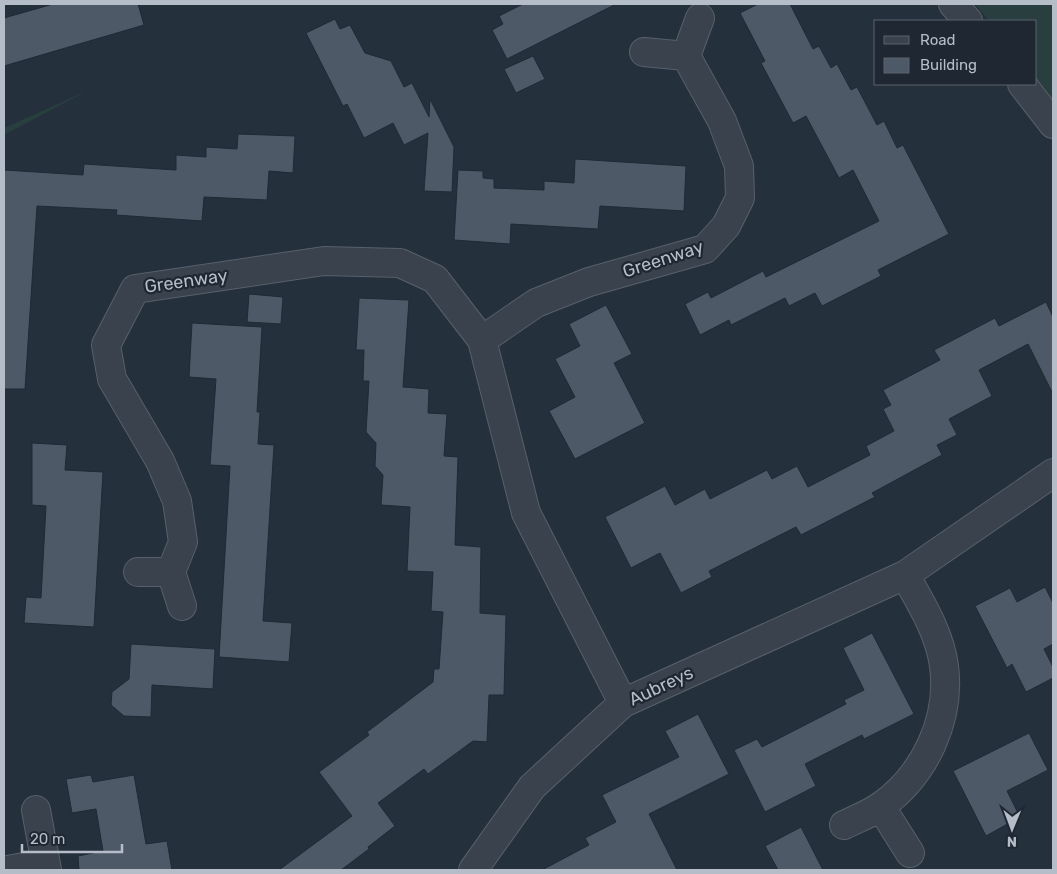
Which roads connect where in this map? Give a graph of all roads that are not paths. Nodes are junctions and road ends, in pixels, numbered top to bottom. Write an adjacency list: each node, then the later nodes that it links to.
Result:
1 (953, 4): 3 (street)
2 (700, 18): 5 (street)
3 (967, 20)
4 (644, 52): 5 (street)
5 (686, 56): 8 (street, Greenway)
6 (1023, 85): 7 (street)
7 (1053, 124)
8 (482, 340): 11 (street, Greenway); 14 (street, Greenway)
9 (1053, 473): 12 (street, Aubreys)
10 (138, 572): 11 (street)
11 (171, 572): 13 (street)
12 (905, 575): 14 (street, Aubreys); 15 (street)
13 (182, 606)
14 (623, 704): 21 (street, Aubreys)
15 (881, 807): 17 (street); 18 (street)
16 (36, 810): 19 (street)
17 (844, 825)
18 (910, 853)
19 (46, 867): 20 (street)
20 (8, 870)
21 (473, 870)

